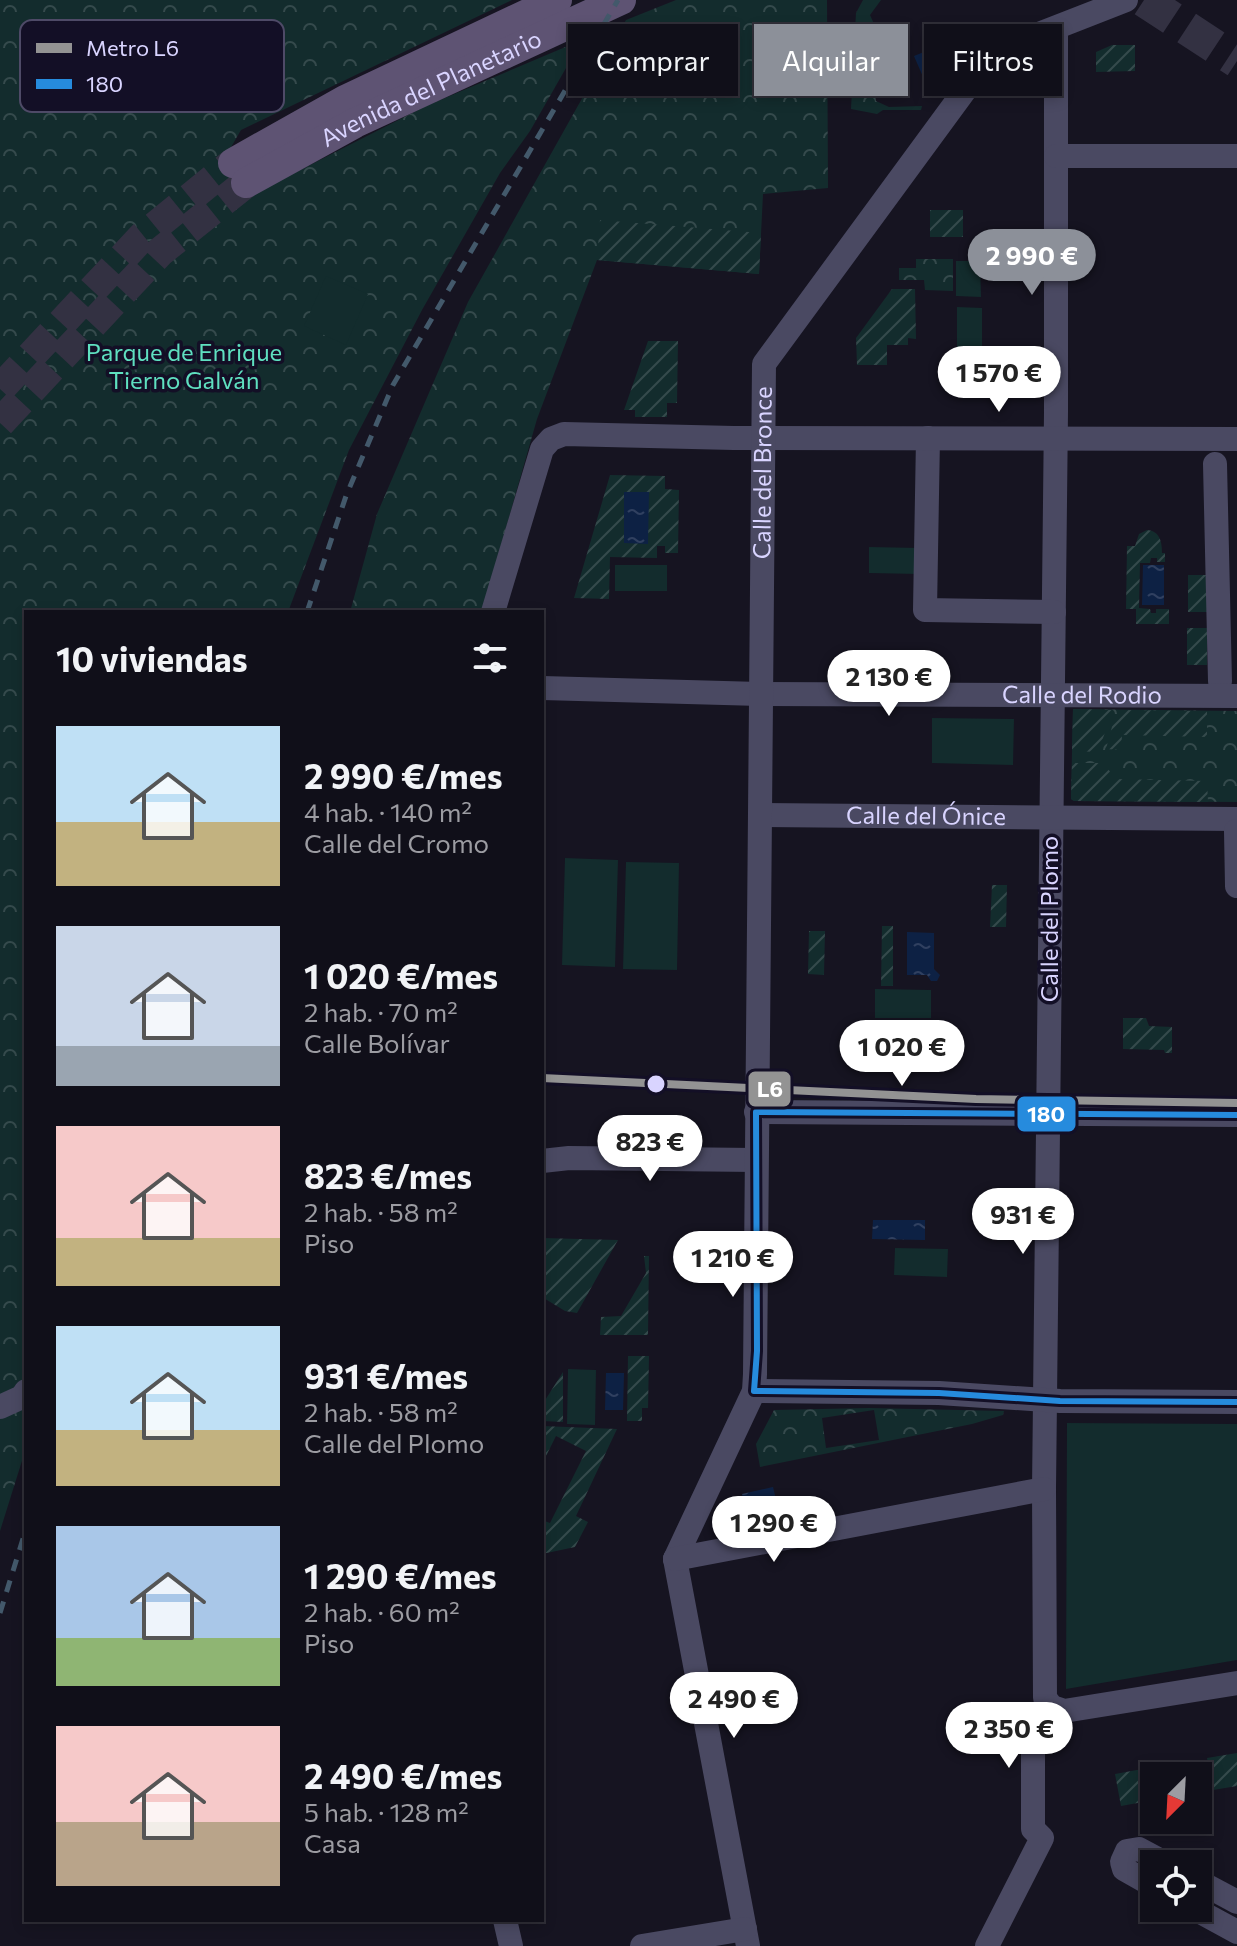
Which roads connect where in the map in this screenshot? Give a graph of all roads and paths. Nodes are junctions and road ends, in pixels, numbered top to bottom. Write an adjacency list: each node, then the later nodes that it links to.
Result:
1 (557, 0): 2 (main road, Avenida del Planetario)
2 (621, 0)
3 (1126, 0): 4 (street, Calle del Bronce)
4 (1062, 26)
5 (961, 96): 9 (street, Calle del Bronce)
6 (1056, 96): 7 (street, Calle del Plomo)
7 (1056, 156): 8 (street); 11 (street, Calle del Plomo)
8 (1237, 156)
9 (762, 437): 10 (street); 14 (street); 18 (street, Calle del Bronce)
10 (928, 438): 11 (street); 15 (street)
11 (1055, 438): 12 (street); 15 (street, Calle del Plomo)
12 (1237, 439)
13 (1215, 464): 17 (street)
14 (494, 610)
15 (1054, 612): 19 (street, Calle del Plomo)
16 (544, 688): 18 (street, Calle del Rodio)
17 (1228, 689): 19 (street, Calle del Rodio)
18 (760, 694): 19 (street, Calle del Rodio); 20 (street, Calle del Bronce)
19 (1051, 695): 21 (street, Calle del Plomo)
20 (760, 815): 21 (street, Calle del Ónice); 25 (street, Calle del Bronce)
21 (1050, 818): 22 (street, Calle del Ónice); 26 (street, Calle del Plomo)
22 (1237, 819)
23 (1236, 831): 24 (street)
24 (1237, 886)
25 (756, 1112): 26 (street); 28 (street, Calle del Bronce)
26 (1048, 1113): 27 (street); 32 (street, Calle del Plomo)
27 (1237, 1115)
28 (756, 1160): 29 (street); 30 (street, Calle del Bronce)
29 (544, 1161)
30 (754, 1391): 32 (street); 36 (street)
31 (24, 1394): 34 (street)
32 (1046, 1400): 33 (street); 35 (street, Calle del Plomo)
33 (1237, 1402)
34 (0, 1407)
35 (1044, 1489): 36 (street); 38 (street, Calle del Plomo)
36 (675, 1559): 46 (street)
37 (1237, 1683): 38 (street)
38 (1052, 1707): 49 (street)
39 (1141, 1850): 40 (street)
40 (1140, 1878)
41 (1212, 1889): 42 (street)
42 (1237, 1902)
43 (1212, 1918): 45 (street)
44 (505, 1922): 47 (street)
45 (1237, 1932)
46 (747, 1938): 48 (street)
47 (511, 1946)
48 (642, 1946)
49 (987, 1946)

